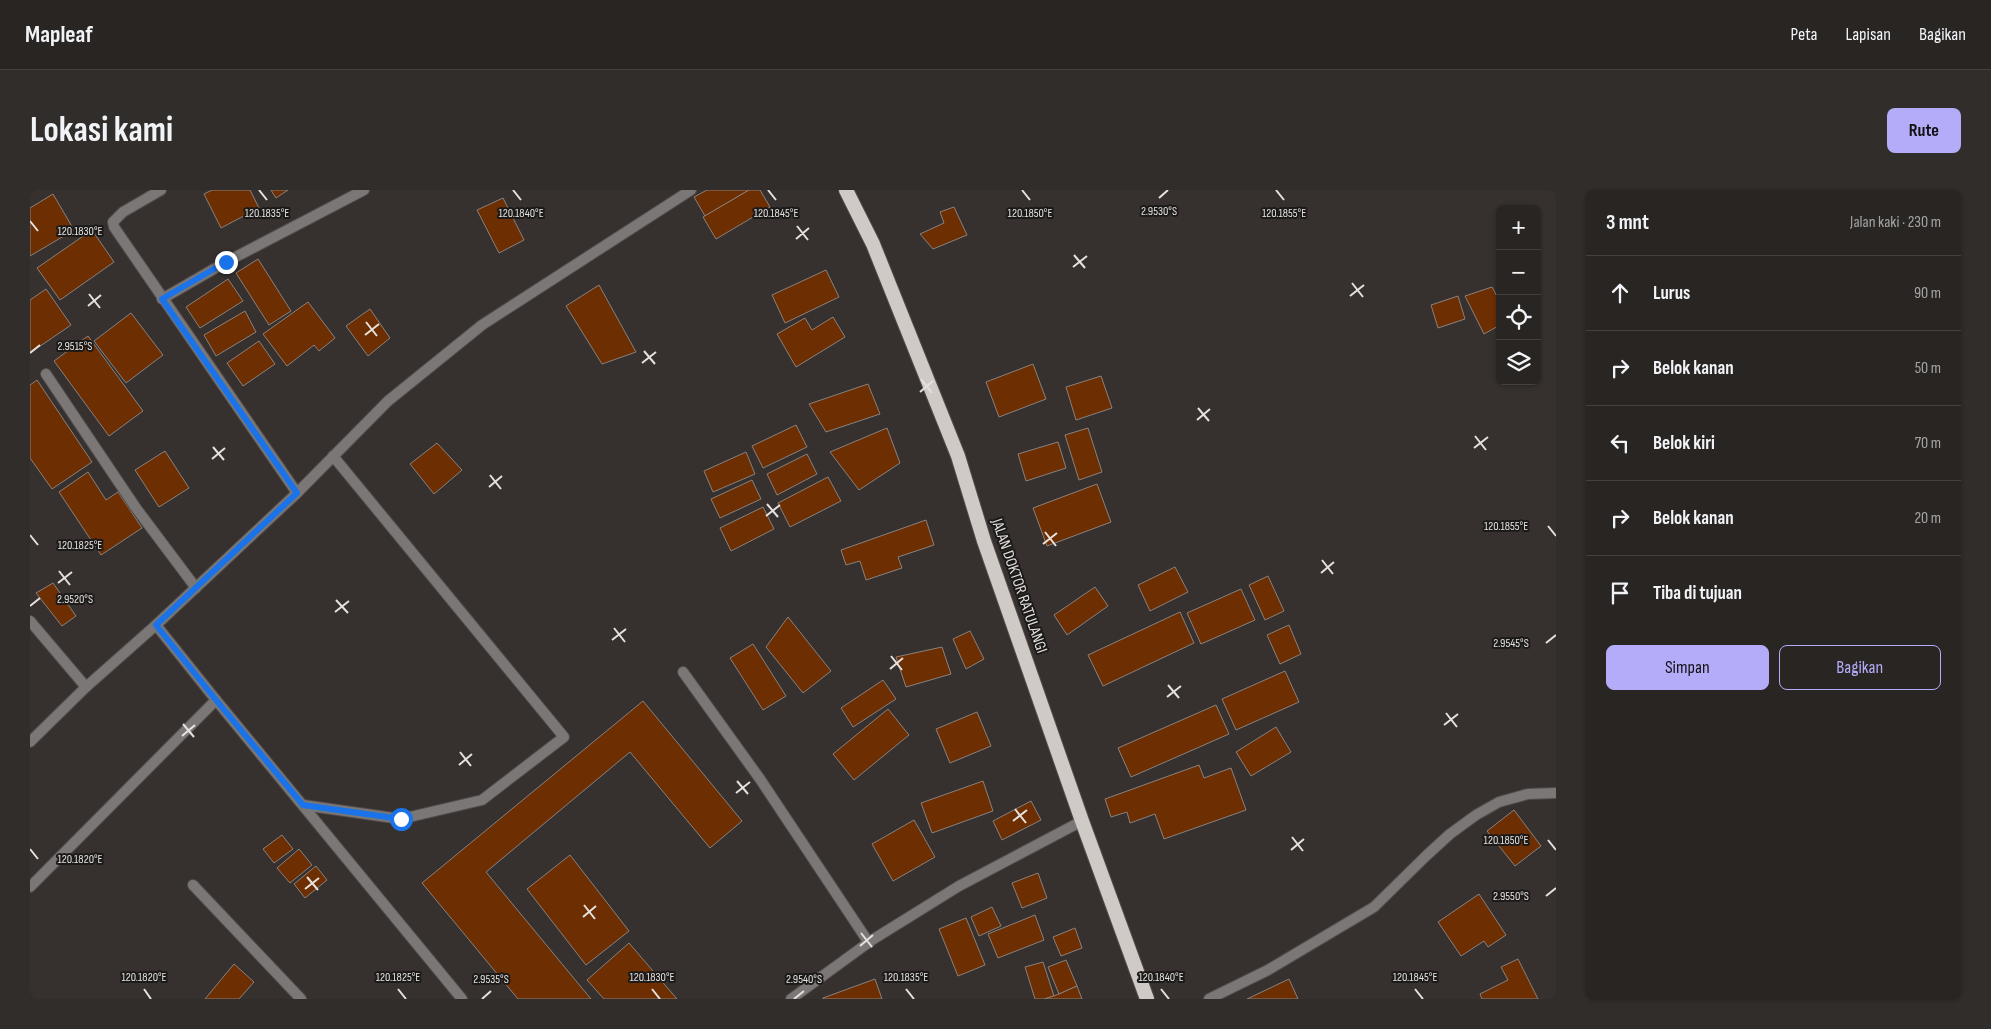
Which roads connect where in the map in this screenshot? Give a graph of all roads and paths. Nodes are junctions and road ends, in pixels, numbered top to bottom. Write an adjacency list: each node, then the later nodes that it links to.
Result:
1 (161, 190): 5 (street)
2 (364, 190): 5 (street)
3 (691, 190): 7 (street)
4 (846, 190): 18 (highway, JALAN DOKTOR RATULANGI)
5 (162, 299): 8 (street)
6 (46, 374): 9 (street)
7 (333, 456): 8 (street); 17 (street)
8 (297, 493): 9 (street)
9 (196, 588): 11 (street)
10 (30, 621): 13 (street)
11 (156, 625): 13 (street); 14 (street)
12 (683, 672): 21 (street)
13 (86, 687): 15 (street)
14 (216, 700): 17 (street); 20 (street)
15 (30, 742)
16 (1556, 793): 26 (street)
17 (303, 805): 23 (street)
18 (1082, 821): 21 (street); 25 (highway, JALAN DOKTOR RATULANGI)
19 (193, 885): 22 (street)
20 (30, 887)
21 (869, 943): 24 (street)
22 (300, 999)
23 (462, 999)
24 (791, 999)
25 (1148, 999)
26 (1209, 999)

